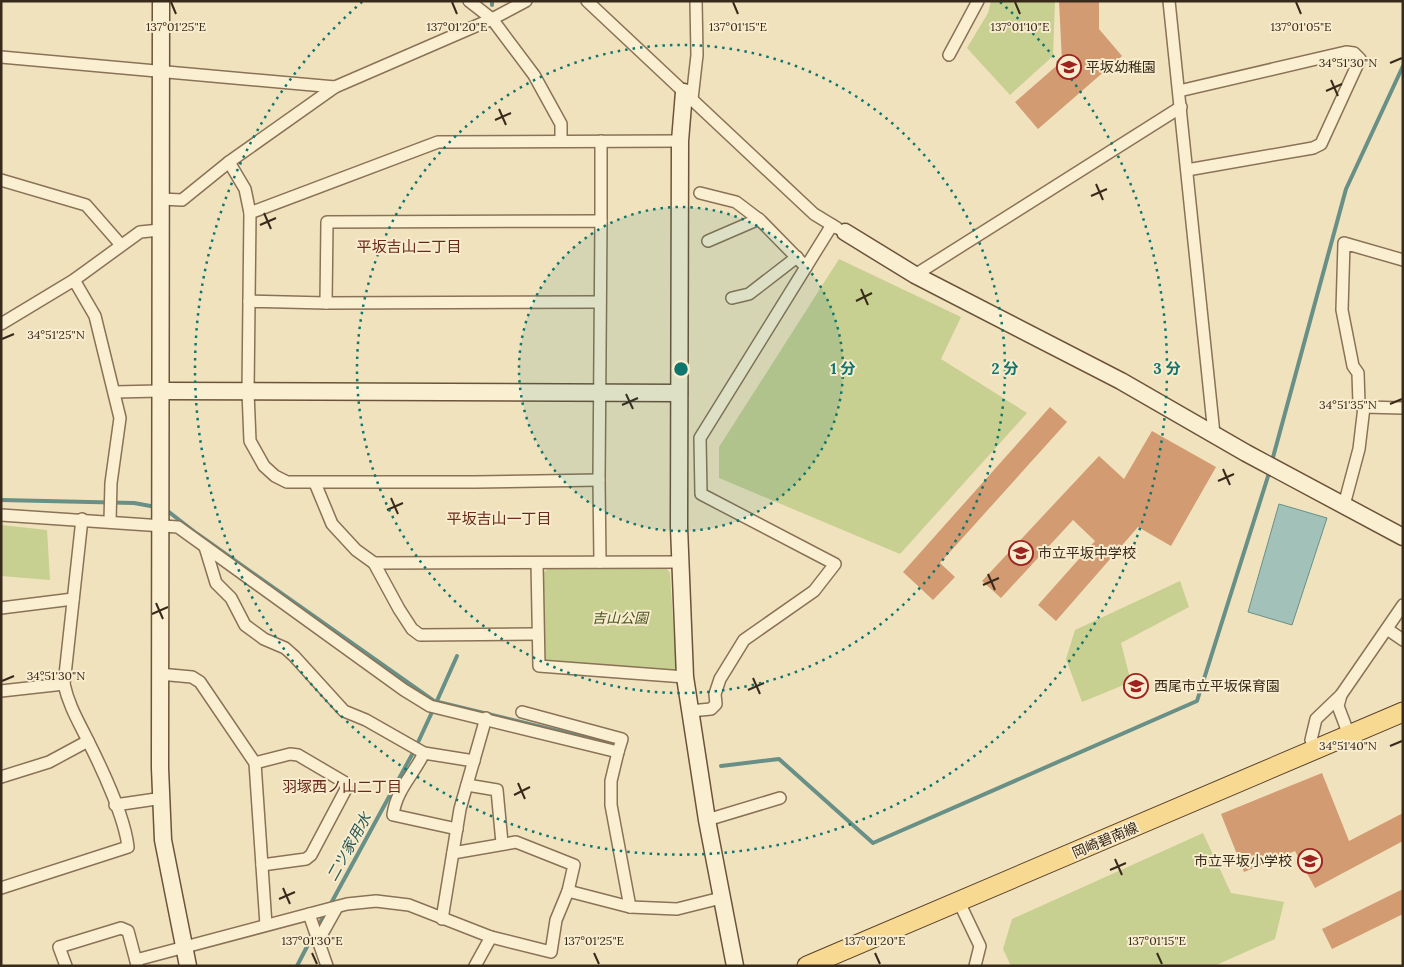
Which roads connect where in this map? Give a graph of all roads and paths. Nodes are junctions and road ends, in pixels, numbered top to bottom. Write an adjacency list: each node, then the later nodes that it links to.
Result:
1 (160, 1): 11 (street)
2 (469, 1): 8 (street)
3 (526, 1): 8 (street)
4 (587, 1): 14 (street)
5 (696, 1): 14 (street)
6 (978, 1): 9 (street)
7 (1169, 1): 13 (street)
8 (492, 19): 12 (street); 17 (street)
9 (949, 54)
10 (1, 57): 11 (street)
11 (160, 70): 12 (street); 23 (street)
12 (335, 87): 19 (street)
13 (1179, 91): 15 (street); 20 (street)
14 (688, 96): 16 (street); 27 (street)
15 (1181, 107): 20 (street); 34 (street)
16 (680, 140): 18 (street); 45 (street)
17 (561, 141): 18 (street); 24 (street)
18 (601, 141): 26 (street)
19 (229, 162): 23 (street); 24 (street)
20 (1187, 170): 48 (street)
21 (1, 180): 30 (street)
22 (700, 193): 25 (street)
23 (161, 199): 28 (street)
24 (250, 213): 37 (street)
25 (759, 219): 29 (street); 31 (street)
26 (601, 221): 38 (street); 39 (street)
27 (839, 228): 33 (street); 34 (street)
28 (160, 230): 30 (street); 41 (street)
29 (708, 241)
30 (121, 245): 35 (street)
31 (797, 257): 33 (street); 36 (street)
32 (1403, 260): 46 (street)
33 (806, 267): 73 (street)
34 (915, 274): 48 (street)
35 (74, 280): 40 (street); 42 (street)
36 (732, 298)
37 (249, 301): 39 (street); 43 (street)
38 (600, 302): 39 (street); 44 (street)
39 (326, 303)
40 (1, 324)
41 (160, 391): 42 (street); 43 (street); 55 (street)
42 (114, 392): 54 (street)
43 (248, 392): 44 (street); 50 (street)
44 (600, 392): 45 (street); 49 (street)
45 (679, 393): 59 (street)
46 (1364, 407): 47 (street); 51 (street)
47 (1403, 408)
48 (1214, 434): 51 (street)
49 (599, 480): 50 (street); 58 (street)
50 (315, 483): 60 (street)
51 (1344, 505): 56 (street)
52 (1, 515): 53 (street)
53 (82, 519): 54 (street); 62 (street)
54 (110, 522): 55 (street)
55 (160, 526): 57 (street); 68 (street)
56 (1403, 537)
57 (205, 547): 75 (street); 79 (street)
58 (600, 562): 59 (street); 61 (street)
59 (679, 562): 69 (street)
60 (374, 563): 61 (street); 66 (street)
61 (537, 563): 66 (street)
62 (73, 599): 64 (street); 70 (street)
63 (1403, 605): 65 (street)
64 (1, 608)
65 (1387, 629): 67 (street); 72 (street)
66 (537, 634): 69 (street)
67 (1403, 640)
68 (159, 674): 81 (street); 84 (street)
69 (684, 677): 73 (street)
70 (64, 684): 71 (street); 77 (street)
71 (1, 691)
72 (1341, 695): 76 (street); 78 (street)
73 (690, 711): 87 (street)
74 (1403, 712): 76 (main road, 岡崎碧南線)
75 (486, 718): 80 (street); 97 (street)
76 (1349, 735): 78 (main road, 岡崎碧南線)
77 (88, 741): 82 (street); 86 (street)
78 (1315, 750): 95 (main road, 岡崎碧南線)
79 (424, 753): 80 (street); 88 (street)
80 (474, 761): 83 (street)
81 (255, 763): 91 (street); 91 (street)
82 (1, 777)
83 (467, 785): 88 (street); 89 (street)
84 (163, 798): 86 (street); 103 (street)
85 (780, 798): 87 (street)
86 (115, 805): 92 (street)
87 (707, 820): 94 (street)
88 (456, 829): 90 (street)
89 (502, 843): 90 (street); 93 (street)
90 (453, 853): 99 (street)
91 (262, 865): 100 (street)
92 (1, 888)
93 (568, 890): 97 (street); 101 (street)
94 (722, 898): 97 (street); 109 (street)
95 (959, 902): 110 (main road, 岡崎碧南線); 111 (street)
96 (337, 907): 98 (street); 99 (street); 102 (street)
97 (630, 907)
98 (309, 914): 100 (street); 102 (street)
99 (442, 919): 101 (street)
100 (266, 925): 103 (street)
101 (491, 937): 108 (street)
102 (318, 941): 107 (street)
103 (184, 947): 104 (street); 106 (street)
104 (136, 963): 105 (street)
105 (66, 966)
106 (188, 966)
107 (327, 966)
108 (475, 966)
109 (735, 966)
110 (807, 966)
111 (975, 966)

